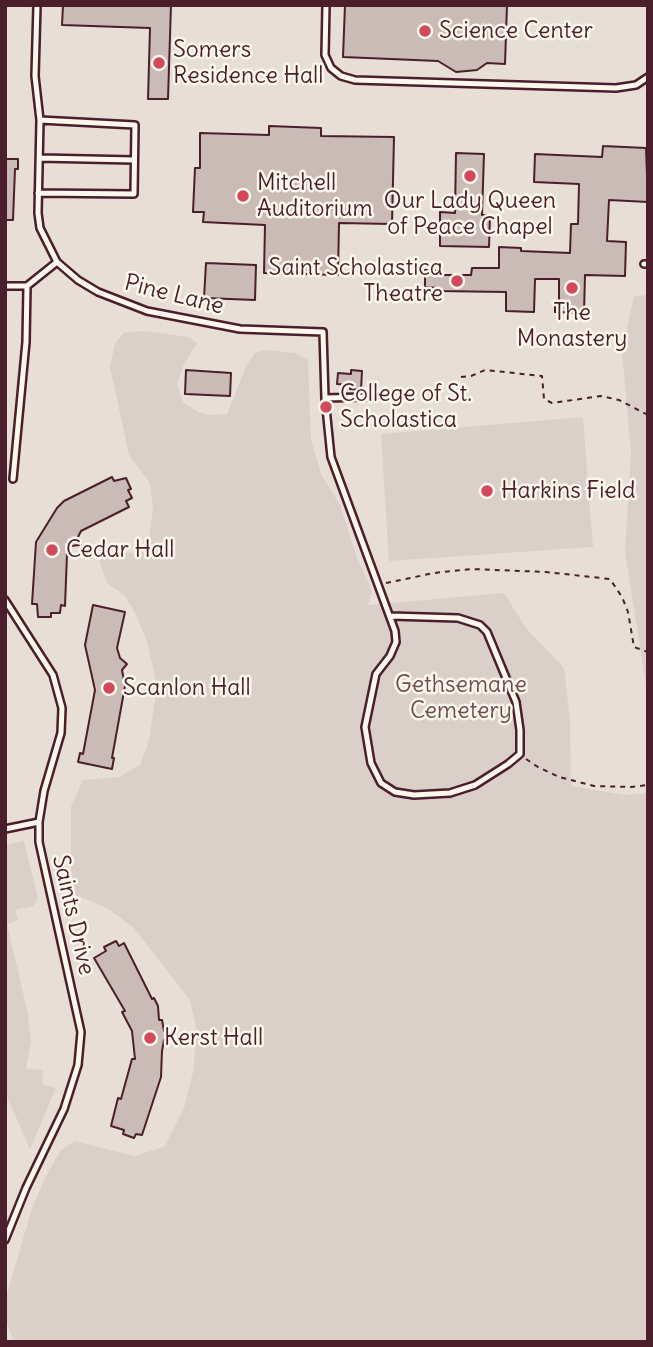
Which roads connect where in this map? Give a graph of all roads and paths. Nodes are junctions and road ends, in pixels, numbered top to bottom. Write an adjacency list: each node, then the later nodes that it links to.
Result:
1 (37, 5): 4 (lane, Pine Lane)
2 (326, 5): 3 (lane)
3 (648, 77)
4 (40, 120): 5 (lane, Pine Lane); 6 (lane)
5 (40, 158): 6 (lane); 7 (lane, Pine Lane)
6 (134, 160): 7 (lane)
7 (38, 192): 8 (lane, Pine Lane)
8 (57, 262): 10 (lane); 13 (lane, Pine Lane)
9 (5, 286): 10 (lane)
10 (27, 286): 15 (lane)
11 (461, 377): 14 (path)
12 (365, 397): 13 (lane)
13 (325, 398): 16 (lane)
14 (648, 415)
15 (13, 479)
16 (380, 584): 18 (lane); 19 (path)
17 (5, 600): 22 (lane, Saints Drive)
18 (391, 616): 20 (lane); 20 (lane)
19 (648, 652)
20 (520, 754): 21 (path)
21 (648, 785)
22 (39, 822): 23 (lane); 24 (lane, Saints Drive)
23 (5, 828)
24 (5, 1240)

